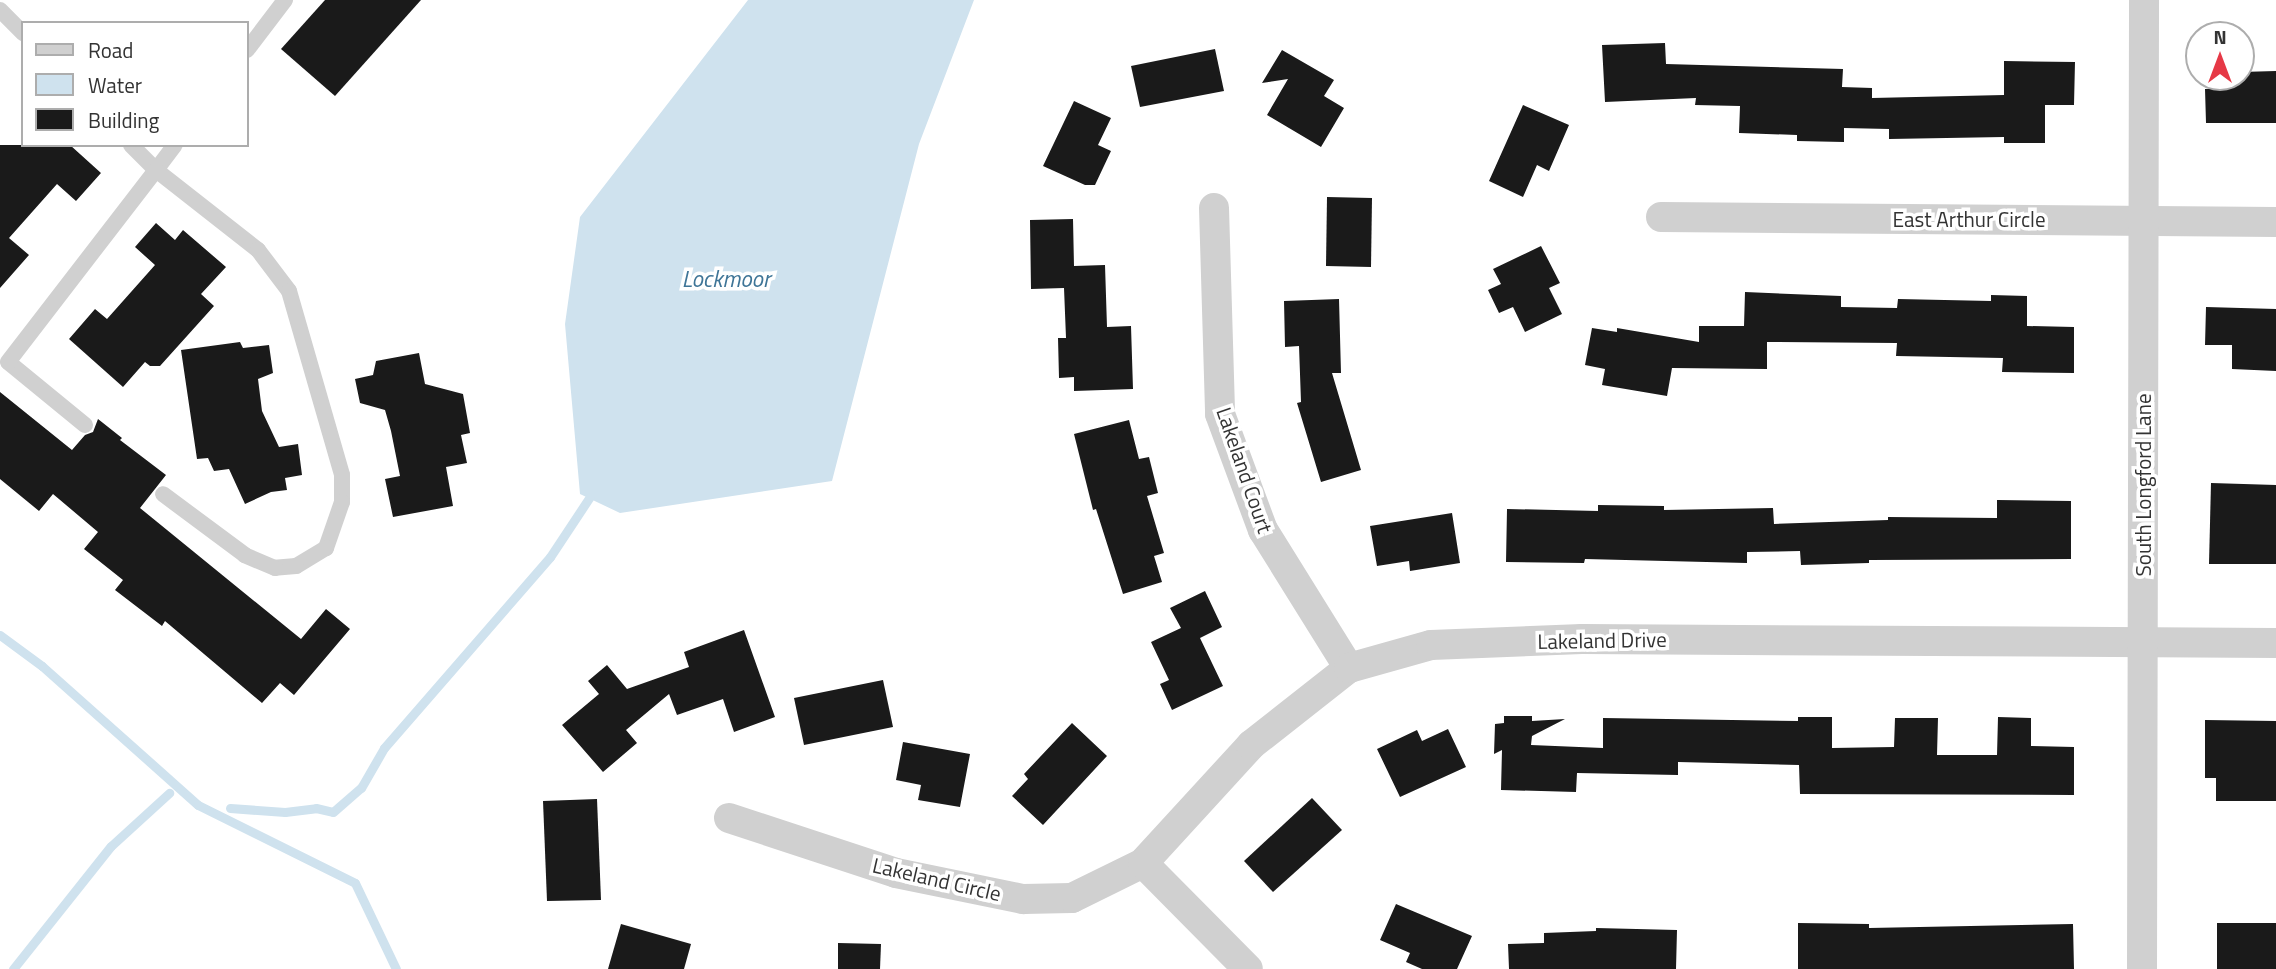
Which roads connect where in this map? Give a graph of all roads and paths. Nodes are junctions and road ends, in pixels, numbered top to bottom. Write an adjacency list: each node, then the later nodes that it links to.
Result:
1 (285, 0): 5 (lane)
2 (2144, 0): 11 (street, South Longford Lane)
3 (0, 10): 4 (lane)
4 (21, 31)
5 (248, 49)
6 (133, 147): 8 (lane)
7 (173, 147): 8 (lane)
8 (156, 170): 13 (lane); 14 (lane)
9 (1214, 208): 17 (street, Lakeland Court)
10 (1661, 217): 11 (street, East Arthur Circle)
11 (2144, 221): 12 (street, East Arthur Circle); 15 (street, South Longford Lane)
12 (2276, 222)
13 (85, 425)
14 (163, 494)
15 (2143, 642): 16 (street); 17 (street, Lakeland Drive); 21 (street, South Longford Lane)
16 (2276, 643)
17 (1349, 668): 19 (street, Lakeland Drive)
18 (729, 818): 19 (street, Lakeland Circle)
19 (1143, 863): 20 (street)
20 (1248, 969)
21 (2142, 969)

